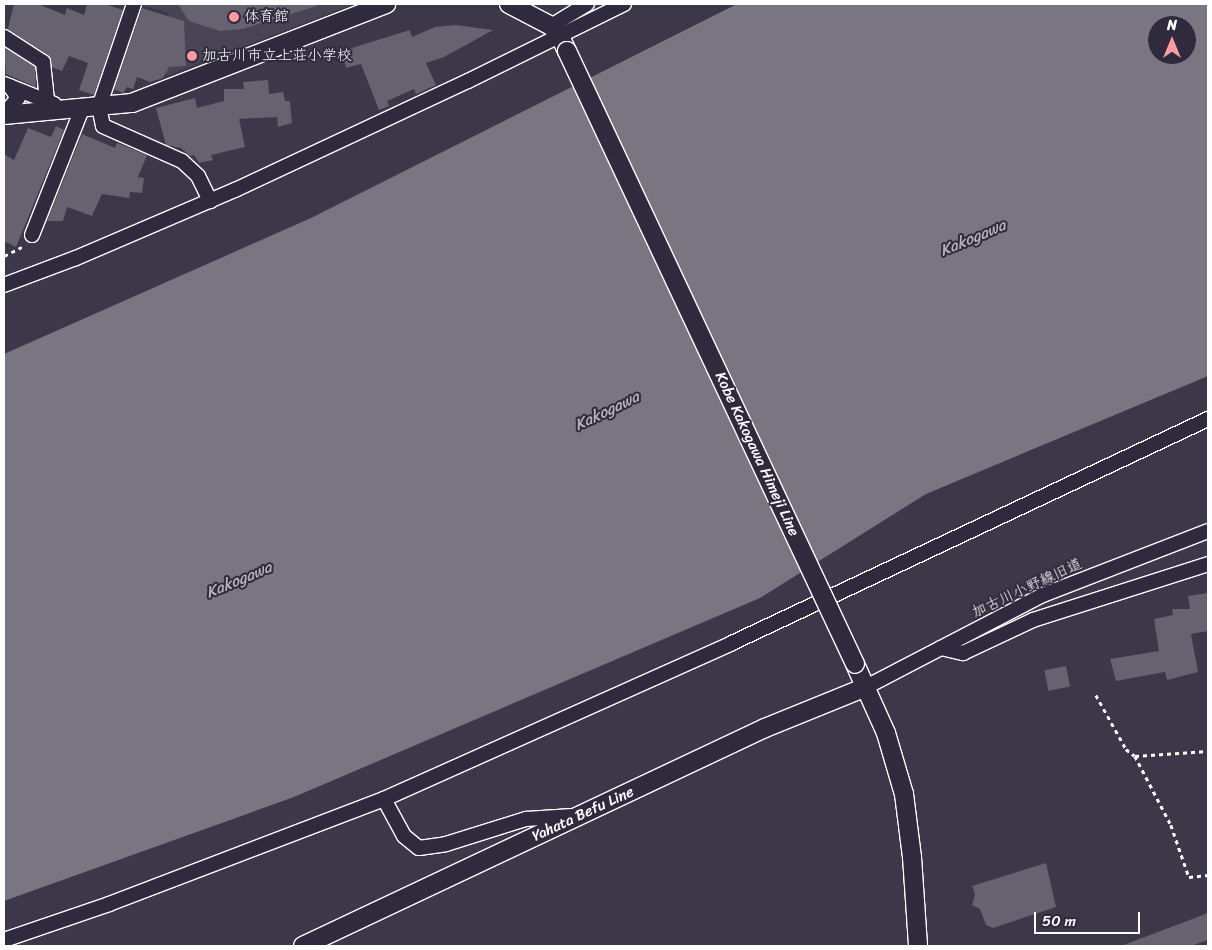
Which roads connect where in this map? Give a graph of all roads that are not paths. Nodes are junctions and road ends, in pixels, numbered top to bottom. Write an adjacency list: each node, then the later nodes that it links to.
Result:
1 (134, 4): 10 (street)
2 (386, 4): 10 (main road)
3 (509, 4): 6 (main road)
4 (587, 4): 6 (street)
5 (624, 4): 6 (street)
6 (555, 30): 13 (street); 20 (main road, Kobe Kakogawa Himeji Line, bridge)
7 (4, 37): 9 (street)
8 (7, 85): 9 (street); 12 (street)
9 (47, 101): 11 (street)
10 (99, 107): 11 (main road); 13 (street)
11 (74, 109): 12 (main road); 14 (street)
12 (4, 115)
13 (210, 201): 15 (street)
14 (32, 235)
15 (4, 285)
16 (1208, 419): 21 (street)
17 (1208, 531): 19 (street, 加古川小野線旧道)
18 (1208, 564): 19 (street)
19 (941, 648): 20 (street, 加古川小野線旧道)
20 (866, 686): 22 (main road, Yahata Befu Line); 25 (main road, Kobe Kakogawa Himeji Line)
21 (384, 799): 22 (street); 23 (street)
22 (578, 816): 24 (main road, Yahata Befu Line)
23 (4, 940)
24 (303, 946)
25 (918, 946)

